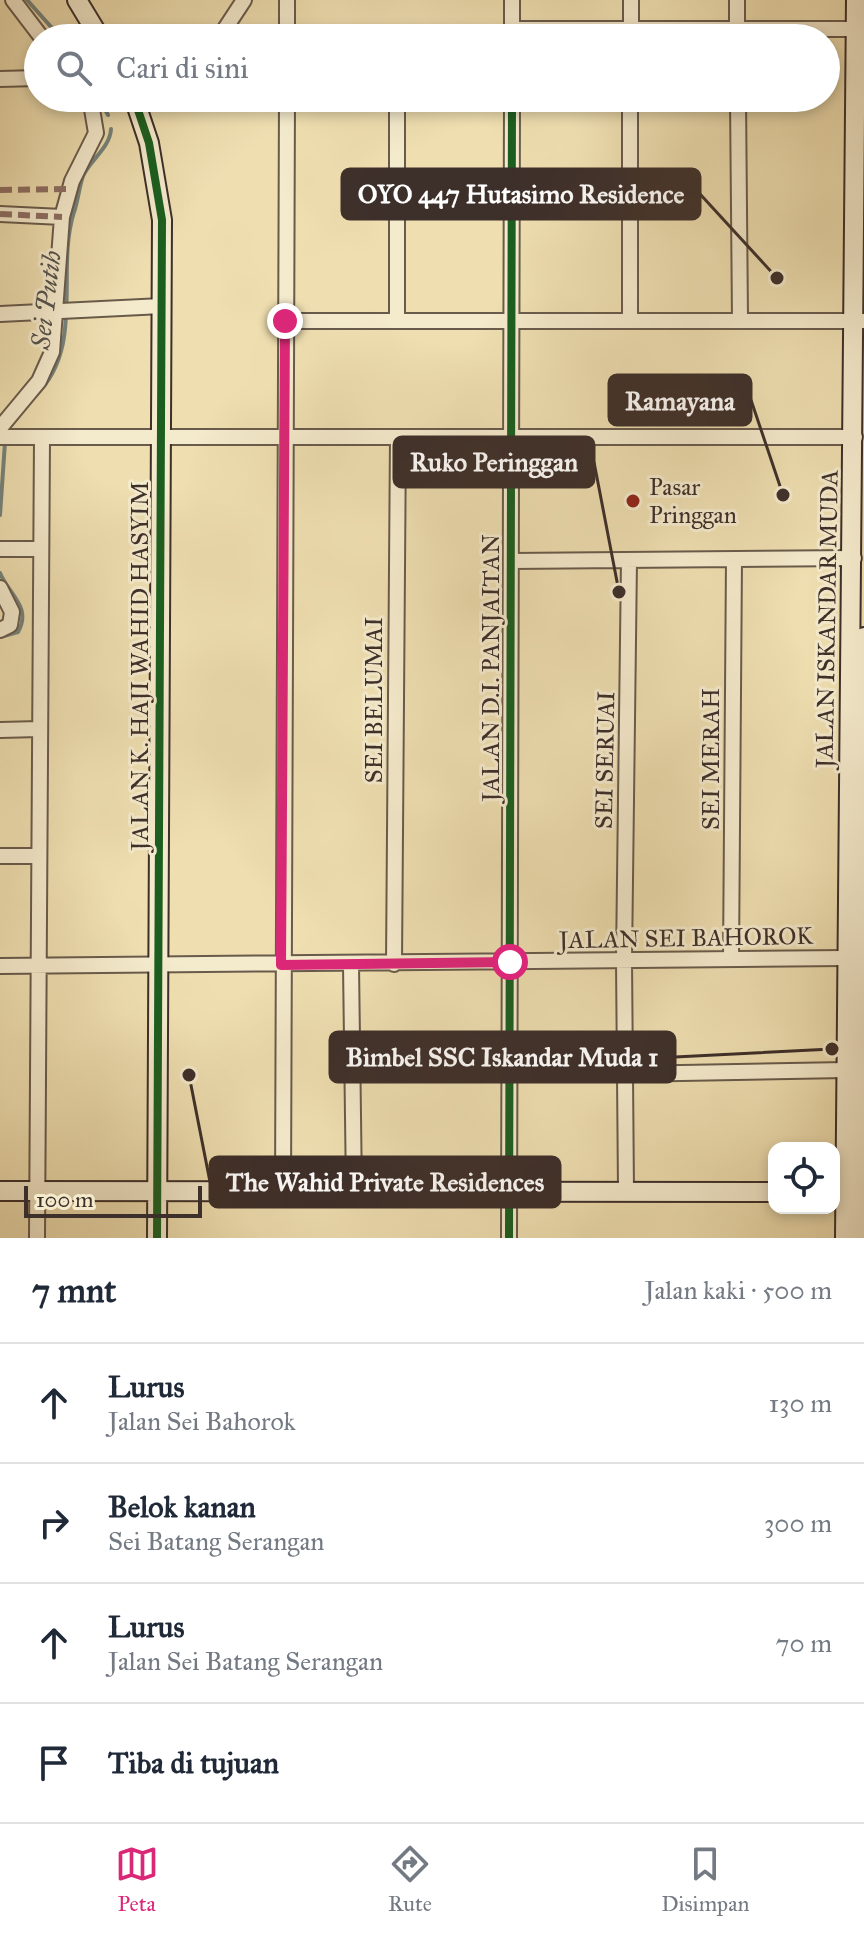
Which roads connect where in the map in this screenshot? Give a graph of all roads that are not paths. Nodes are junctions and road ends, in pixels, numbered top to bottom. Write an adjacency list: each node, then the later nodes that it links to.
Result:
1 (13, 0): 9 (street)
2 (77, 0): 10 (street)
3 (244, 0): 11 (street)
4 (287, 0): 12 (street)
5 (512, 0): 13 (street)
6 (631, 0): 14 (street)
7 (737, 0): 15 (street)
8 (856, 0): 16 (street, JALAN ISKANDAR MUDA)
9 (31, 24)
10 (92, 24)
11 (228, 24)
12 (287, 24)
13 (512, 24)
14 (631, 24)
15 (737, 24)
16 (856, 29): 17 (street); 33 (street, JALAN ISKANDAR MUDA)
17 (840, 30)
18 (24, 78): 19 (street)
19 (0, 79)
20 (92, 112): 28 (street)
21 (139, 112): 29 (street, JALAN K. HAJI WAHID HASYIM)
22 (287, 112): 34 (street)
23 (397, 112): 35 (street)
24 (512, 112): 36 (street, JALAN D.I. PANJAITAN)
25 (630, 112): 37 (street)
26 (738, 112): 32 (street)
27 (0, 214): 28 (street)
28 (62, 217): 30 (street)
29 (162, 306): 30 (street); 40 (street, JALAN K. HAJI WAHID HASYIM)
30 (57, 312): 31 (street); 38 (street)
31 (0, 314)
32 (740, 319): 33 (street); 37 (street)
33 (860, 320): 44 (street, JALAN ISKANDAR MUDA)
34 (285, 321): 35 (street); 41 (street)
35 (397, 321): 36 (street)
36 (511, 321): 37 (street); 43 (street, JALAN D.I. PANJAITAN)
37 (630, 321)
38 (4, 434): 39 (street)
39 (42, 437): 40 (street); 46 (street)
40 (161, 437): 41 (street); 67 (street, JALAN K. HAJI WAHID HASYIM)
41 (284, 437): 42 (street); 68 (street)
42 (398, 437): 43 (street); 65 (street, SEI BELUMAI)
43 (511, 437): 44 (street); 50 (street, JALAN D.I. PANJAITAN)
44 (855, 437): 47 (street, JALAN ISKANDAR MUDA)
45 (3, 549): 46 (street)
46 (41, 549): 55 (street)
47 (859, 558): 48 (street); 54 (street, JALAN ISKANDAR MUDA)
48 (734, 559): 49 (street); 61 (street, SEI MERAH)
49 (629, 560): 50 (street); 62 (street, SEI SERUAI)
50 (511, 561): 63 (street, JALAN D.I. PANJAITAN)
51 (0, 588): 52 (street)
52 (0, 630)
53 (864, 637): 54 (street, JALAN ISKANDAR MUDA)
54 (858, 701): 57 (street, JALAN ISKANDAR MUDA); 60 (street, JALAN ISKANDAR MUDA)
55 (39, 729): 56 (street); 59 (street)
56 (0, 730)
57 (862, 846): 60 (street, JALAN ISKANDAR MUDA)
58 (0, 856): 59 (street)
59 (39, 856): 66 (street)
60 (857, 955): 61 (street, JALAN SEI BAHOROK); 70 (street, JALAN ISKANDAR MUDA)
61 (731, 959): 62 (street, JALAN SEI BAHOROK)
62 (624, 960): 63 (street, JALAN SEI BAHOROK); 71 (street, SEI SERUAI)
63 (510, 962): 65 (street, JALAN SEI BAHOROK); 78 (street, JALAN D.I. PANJAITAN)
64 (351, 964): 65 (street, JALAN SEI BAHOROK); 68 (street, JALAN SEI BAHOROK); 77 (street)
65 (394, 964)
66 (38, 965): 67 (street, JALAN SEI BAHOROK); 69 (street, JALAN SEI BAHOROK); 74 (street)
67 (160, 965): 68 (street, JALAN SEI BAHOROK); 75 (street, JALAN K. HAJI WAHID HASYIM)
68 (281, 965): 76 (street)
69 (0, 966)
70 (858, 1064): 71 (street); 80 (street, JALAN ISKANDAR MUDA)
71 (626, 1074): 72 (street, SEI SERUAI)
72 (626, 1190): 78 (street); 79 (street)
73 (0, 1191): 74 (street)
74 (38, 1191): 75 (street); 81 (street)
75 (157, 1191): 76 (street); 82 (street, JALAN K. HAJI WAHID HASYIM)
76 (283, 1192): 77 (street)
77 (354, 1192): 78 (street)
78 (509, 1192): 83 (street, JALAN D.I. PANJAITAN)
79 (768, 1192)
80 (852, 1193): 84 (street, JALAN ISKANDAR MUDA); 85 (street, JALAN ISKANDAR MUDA)
81 (37, 1238)
82 (157, 1238)
83 (509, 1238)
84 (845, 1238)
85 (861, 1238)

